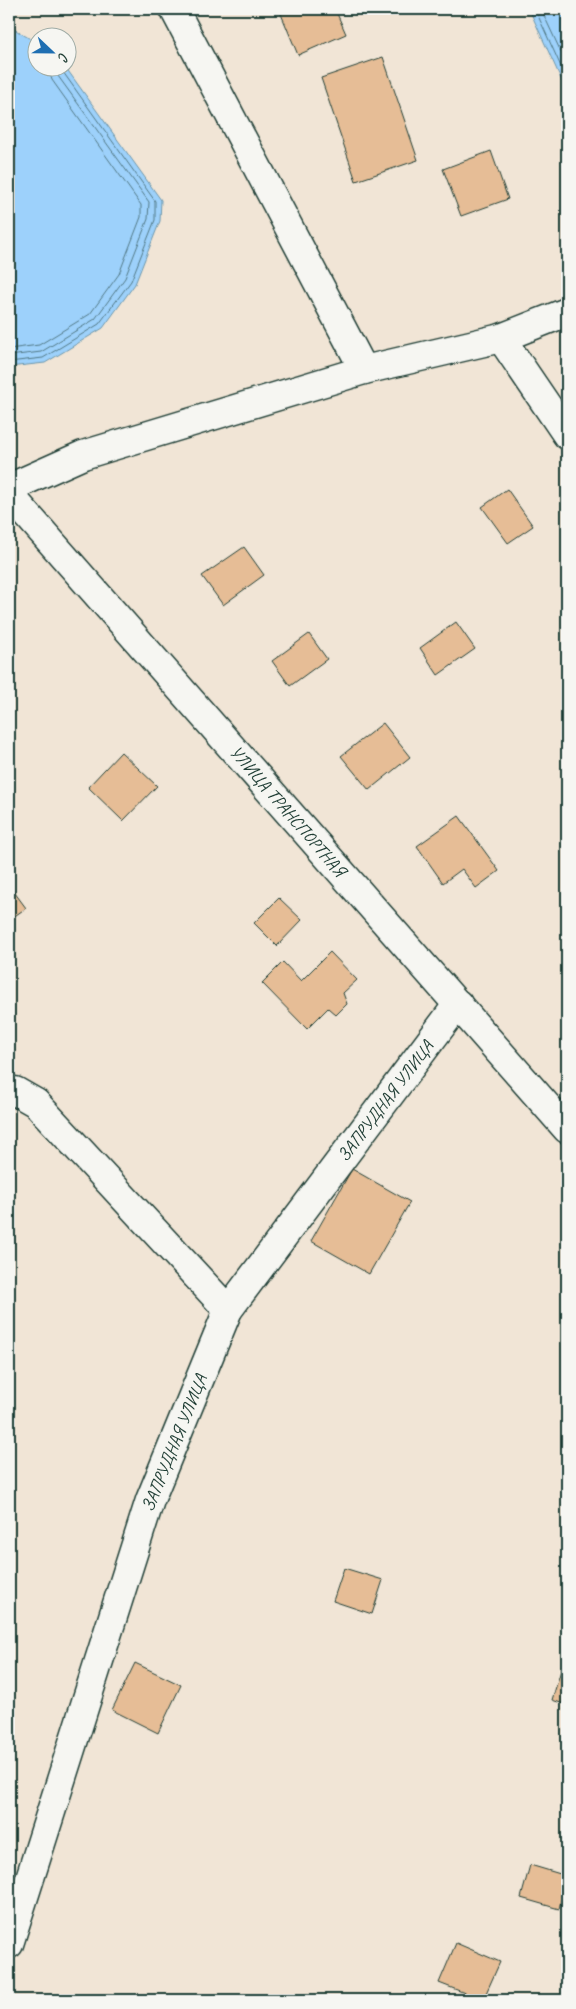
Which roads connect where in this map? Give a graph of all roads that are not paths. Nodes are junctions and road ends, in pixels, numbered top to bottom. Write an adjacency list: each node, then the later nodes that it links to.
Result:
1 (174, 9): 4 (street)
2 (567, 312): 3 (street)
3 (501, 338): 4 (street); 5 (street)
4 (364, 370): 6 (street)
5 (567, 435)
6 (9, 488)
7 (9, 494): 8 (street, УЛИЦА ТРАНСПОРТНАЯ)
8 (458, 1004): 10 (street, УЛИЦА ТРАНСПОРТНАЯ); 11 (street, ЗАПРУДНАЯ УЛИЦА)
9 (9, 1091): 11 (street)
10 (567, 1129)
11 (228, 1310): 12 (street, ЗАПРУДНАЯ УЛИЦА)
12 (9, 1944)

